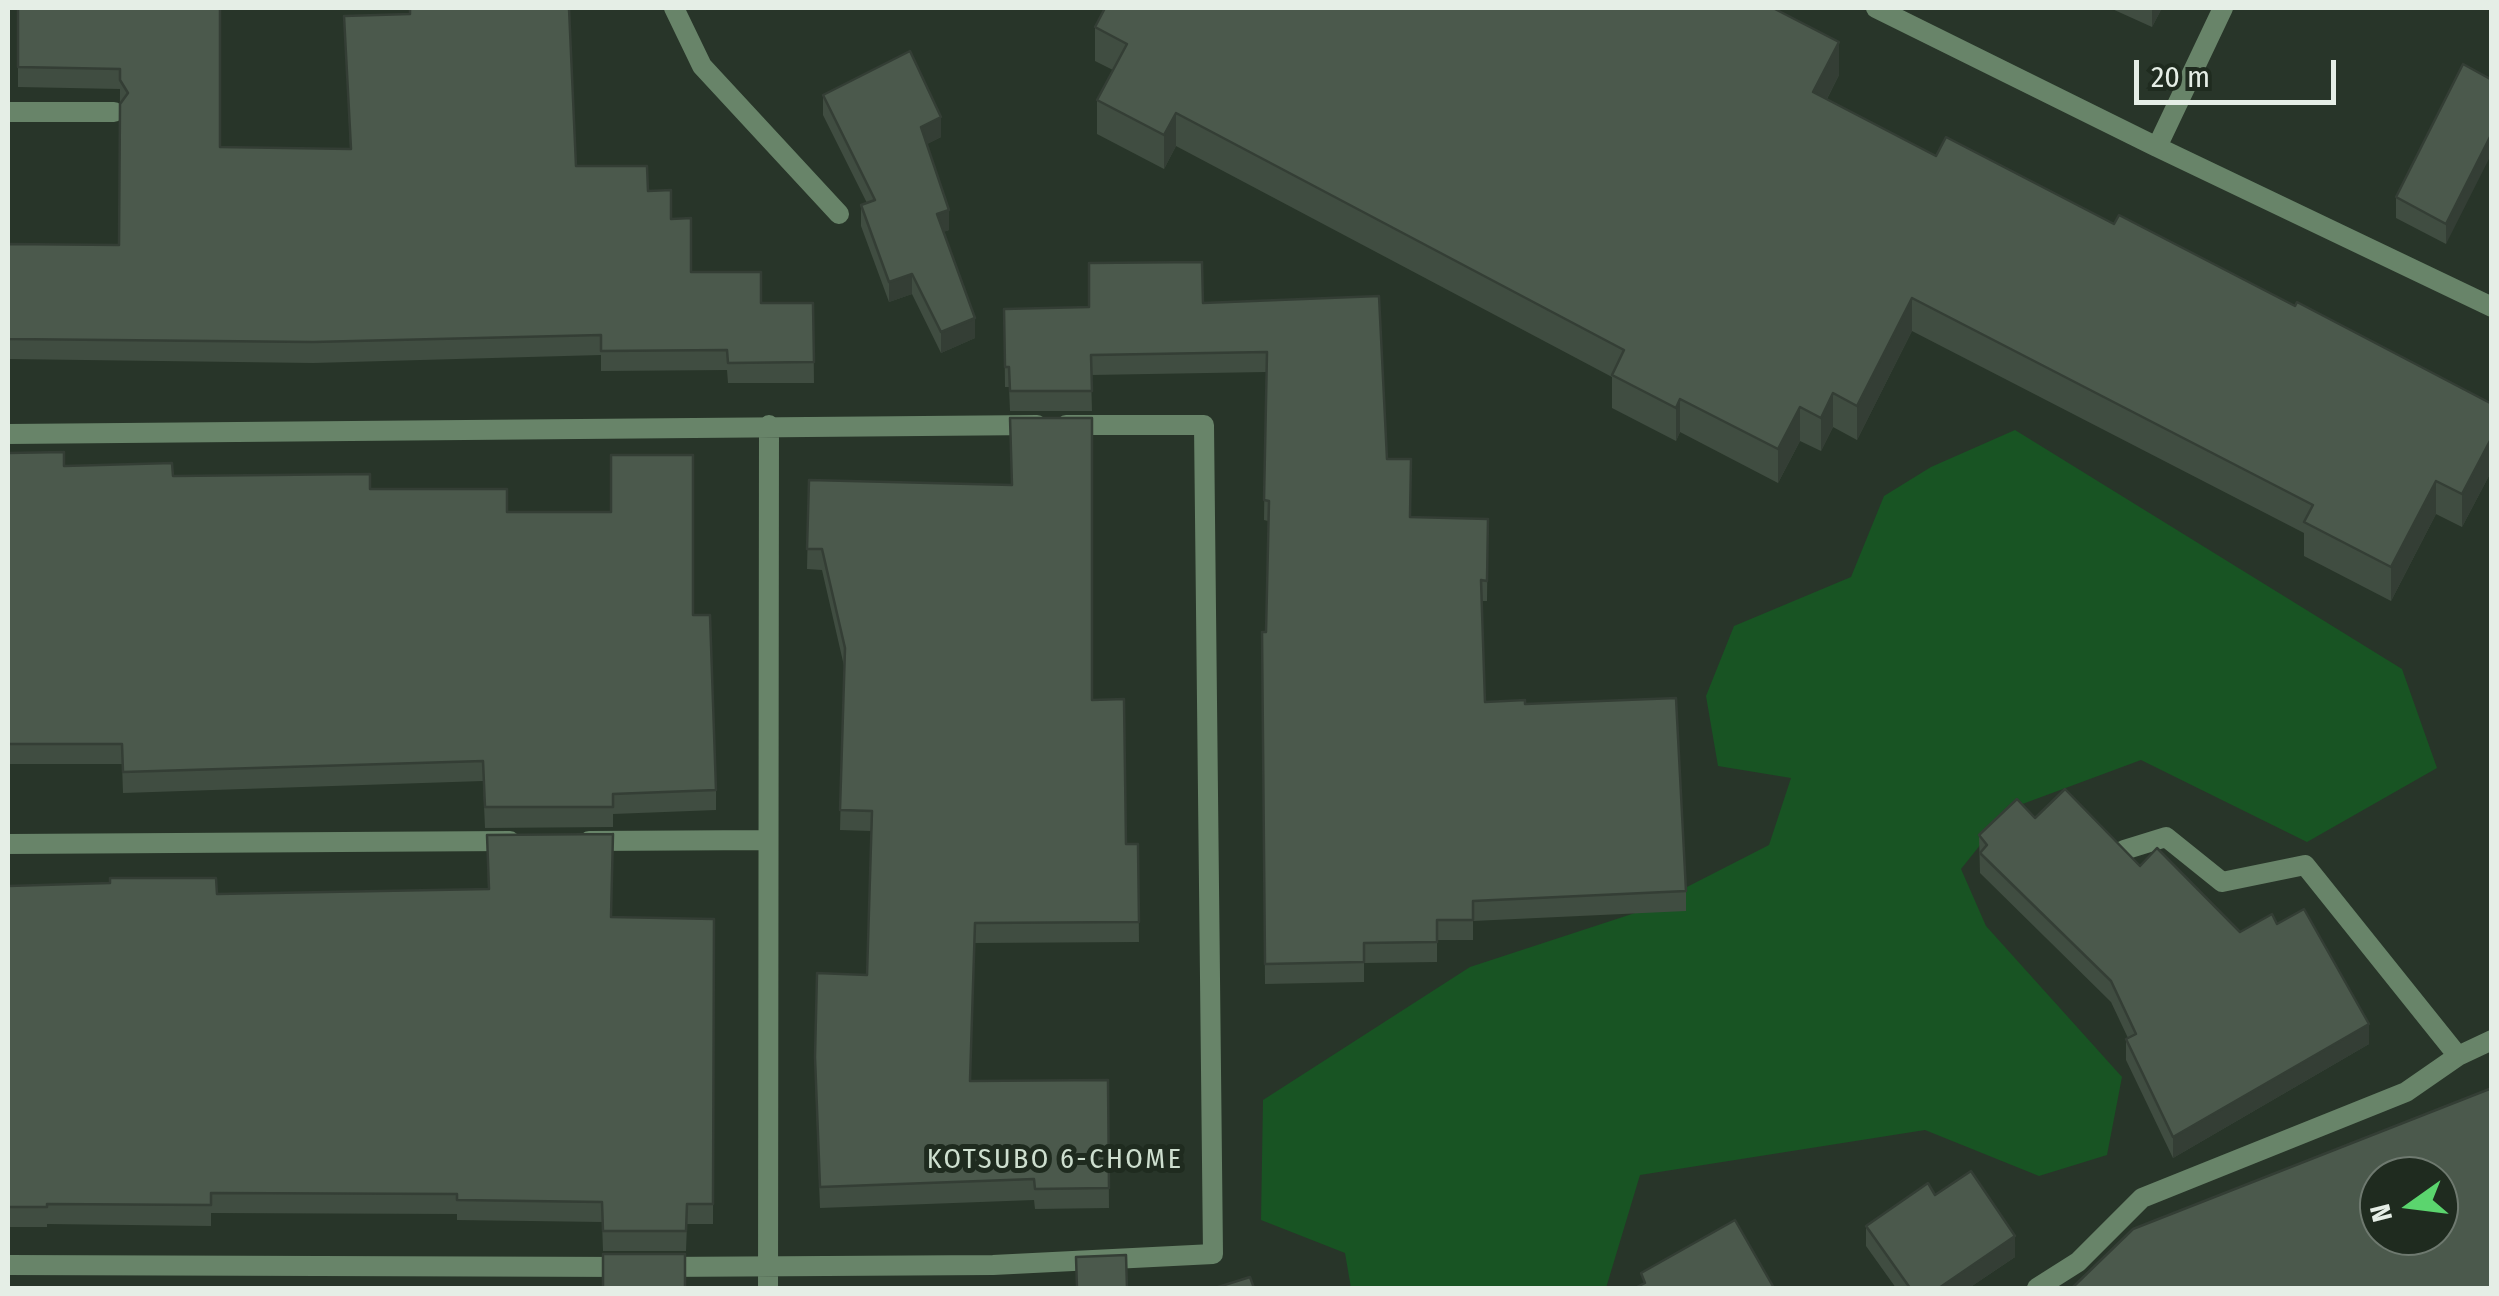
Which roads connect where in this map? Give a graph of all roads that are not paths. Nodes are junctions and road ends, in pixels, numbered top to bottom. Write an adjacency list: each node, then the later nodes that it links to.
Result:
1 (674, 8): 7 (street)
2 (1876, 8): 6 (street)
3 (2223, 8): 6 (street)
4 (8, 112): 5 (street)
5 (114, 112)
6 (2157, 147): 8 (street)
7 (840, 214)
8 (2492, 307)
9 (769, 425): 10 (street); 11 (street); 19 (street)
10 (8, 434)
11 (768, 840): 13 (street); 19 (street)
12 (534, 841): 14 (street)
13 (573, 841)
14 (8, 844)
15 (2124, 850): 17 (street)
16 (2492, 1040): 17 (street)
17 (2458, 1056): 21 (street)
18 (8, 1265): 19 (street)
19 (768, 1267): 20 (street)
20 (768, 1288)
21 (2036, 1288)

